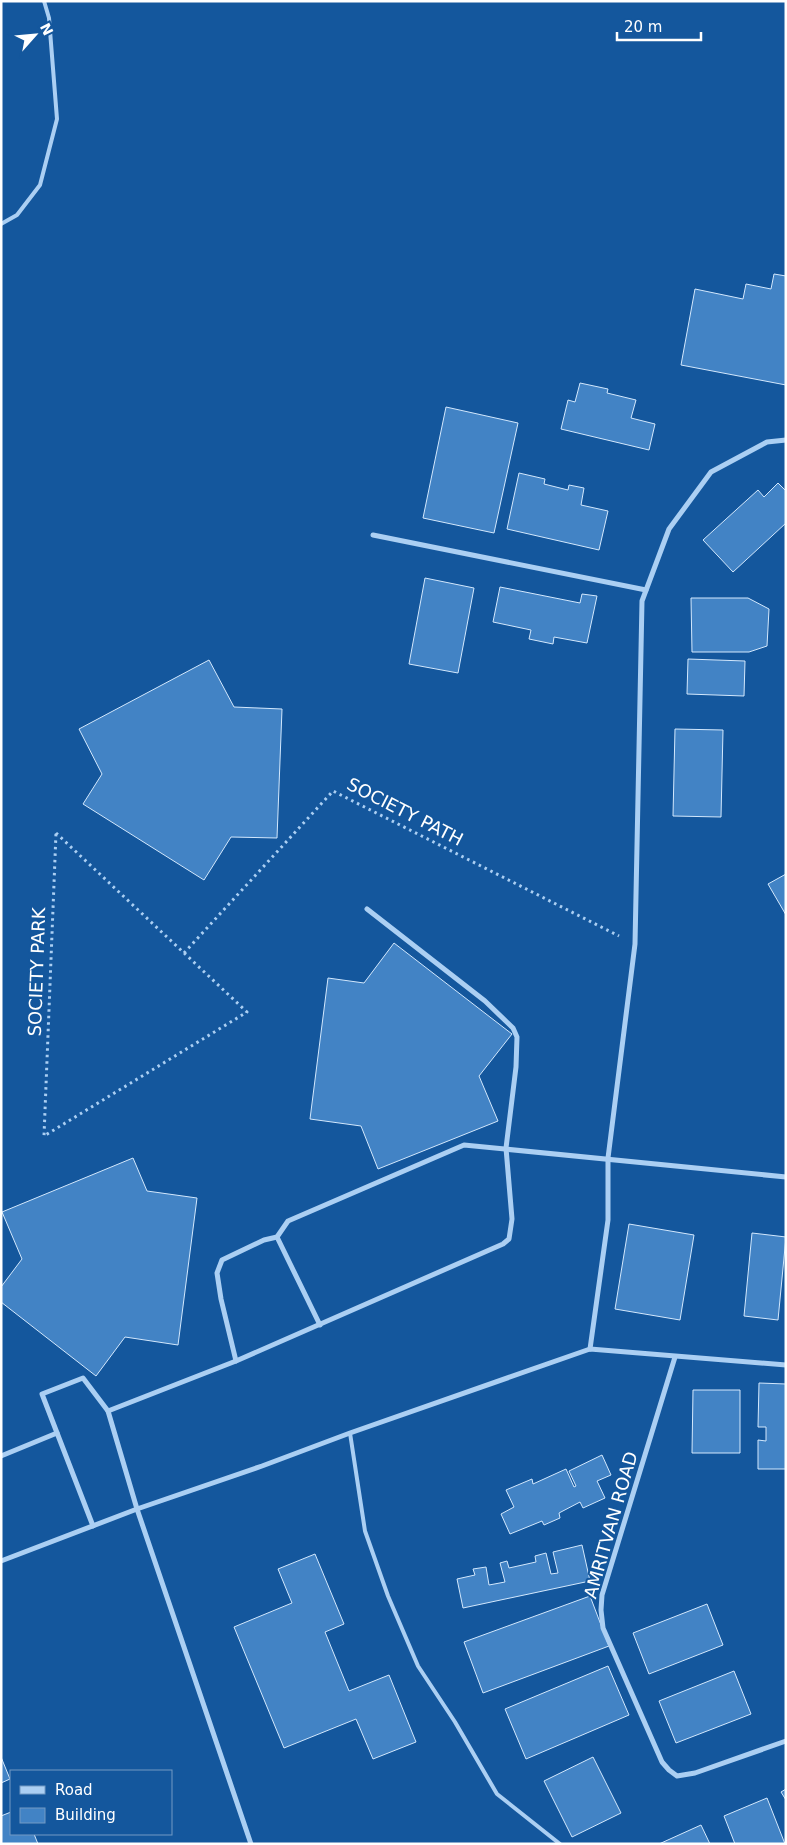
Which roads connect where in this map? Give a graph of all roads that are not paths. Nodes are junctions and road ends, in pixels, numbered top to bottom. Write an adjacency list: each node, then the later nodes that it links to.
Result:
1 (44, 1): 2 (lane)
2 (1, 224)
3 (786, 440): 5 (street)
4 (373, 535): 5 (street)
5 (646, 590): 8 (street)
6 (368, 909): 7 (street)
7 (506, 1148): 8 (street); 10 (street); 11 (street)
8 (608, 1158): 9 (street); 12 (street)
9 (786, 1177)
10 (277, 1237): 11 (street); 14 (street)
11 (320, 1325): 14 (street)
12 (590, 1349): 13 (street); 18 (street)
13 (675, 1357): 15 (street); 23 (street, AMRITVAN ROAD)
14 (236, 1361): 16 (street)
15 (786, 1365)
16 (108, 1412): 17 (street); 20 (street)
17 (58, 1433): 19 (street); 21 (street)
18 (350, 1433): 20 (street); 25 (lane)
19 (1, 1456)
20 (137, 1509): 21 (street); 24 (street)
21 (93, 1526): 22 (street)
22 (1, 1561)
23 (786, 1741)
24 (251, 1844)
25 (560, 1844)

